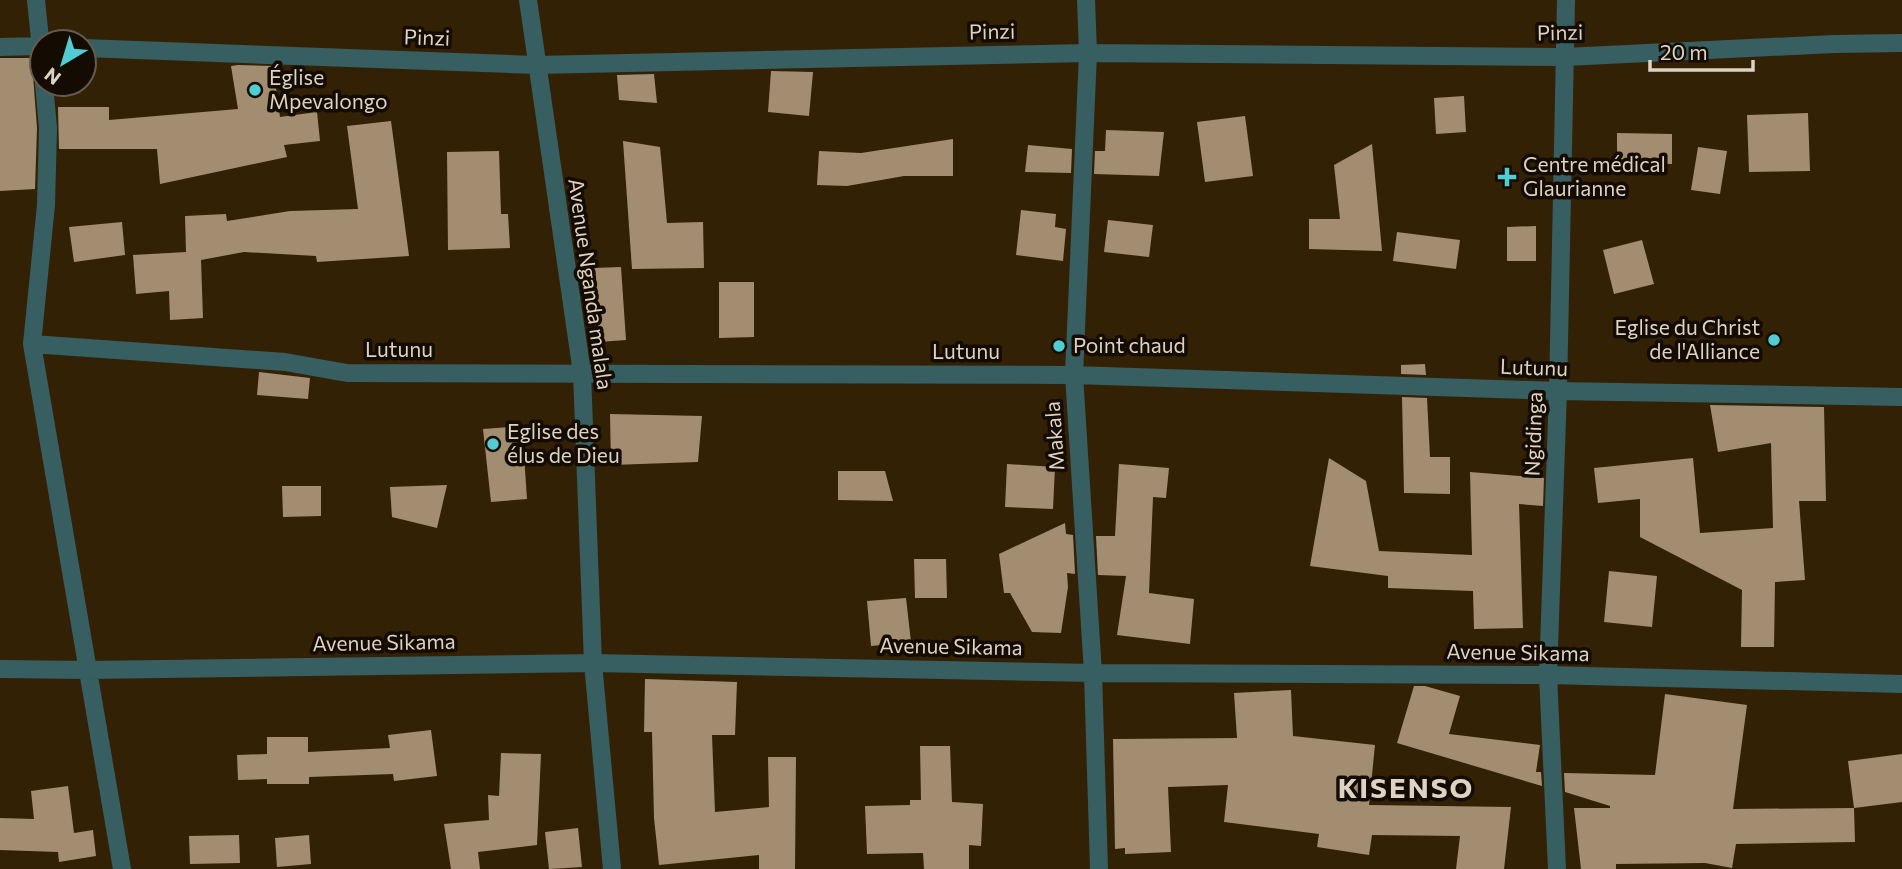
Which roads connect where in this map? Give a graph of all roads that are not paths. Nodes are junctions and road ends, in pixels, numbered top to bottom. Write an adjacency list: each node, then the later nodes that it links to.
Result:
1 (36, 0): 5 (street)
2 (528, 0): 12 (street, Avenue Nganda malala)
3 (1086, 0): 10 (street, Makala)
4 (1566, 0): 11 (street, Ngidinga)
5 (39, 28)
6 (1902, 43): 11 (street, Pinzi)
7 (0, 47): 8 (street)
8 (28, 49)
9 (98, 49): 12 (street, Pinzi)
10 (1088, 52): 11 (street, Pinzi); 12 (street, Pinzi); 16 (street, Makala)
11 (1565, 57): 17 (street, Ngidinga)
12 (536, 65): 15 (street, Avenue Nganda malala)
13 (45, 98): 14 (street)
14 (32, 344): 15 (street, Lutunu); 21 (street)
15 (582, 373): 16 (street, Lutunu); 19 (street, Avenue Nganda malala)
16 (1074, 375): 17 (street, Lutunu); 22 (street, Makala)
17 (1558, 391): 18 (street, Lutunu); 23 (street, Ngidinga)
18 (1902, 397)
19 (593, 663): 21 (street, Avenue Sikama); 22 (street, Avenue Sikama); 26 (street, Avenue Nganda malala)
20 (0, 668): 21 (street, Avenue Sikama)
21 (87, 670): 25 (street)
22 (1093, 673): 23 (street, Avenue Sikama); 27 (street, Makala)
23 (1548, 675): 24 (street, Avenue Sikama); 28 (street, Ngidinga)
24 (1902, 684)
25 (122, 869)
26 (612, 869)
27 (1100, 869)
28 (1557, 869)

